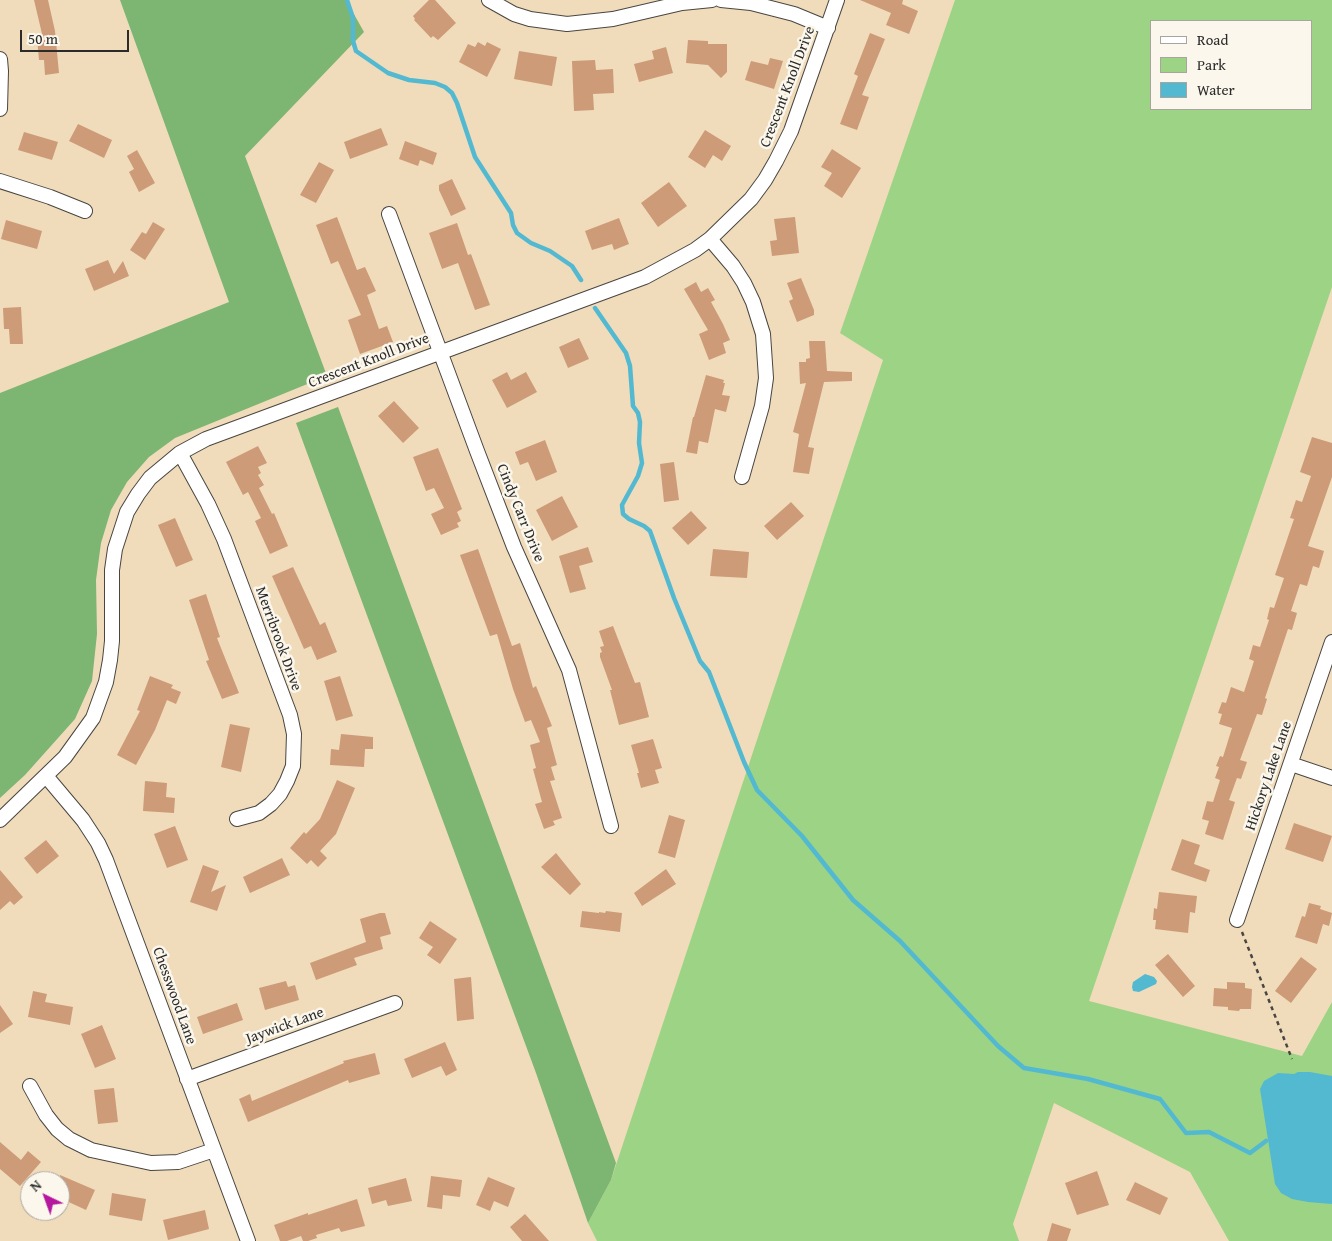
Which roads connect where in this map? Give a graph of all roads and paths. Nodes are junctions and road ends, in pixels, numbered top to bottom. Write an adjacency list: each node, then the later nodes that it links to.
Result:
1 (489, 0): 2 (street)
2 (712, 0)
3 (721, 0): 5 (street)
4 (837, 0): 5 (street, Crescent Knoll Drive)
5 (828, 28): 11 (street, Crescent Knoll Drive)
6 (0, 59): 7 (street)
7 (0, 109)
8 (0, 182): 9 (street)
9 (85, 211)
10 (390, 214): 12 (street, Cindy Carr Drive)
11 (710, 239): 12 (street, Crescent Knoll Drive); 14 (street)
12 (440, 352): 13 (street, Crescent Knoll Drive); 21 (street, Cindy Carr Drive)
13 (180, 453): 17 (street, Crescent Knoll Drive); 19 (street, Merribrook Drive)
14 (742, 477)
15 (1332, 642): 16 (street, Hickory Lake Lane)
16 (1291, 764): 18 (street); 22 (street, Hickory Lake Lane)
17 (46, 776): 20 (street, Crescent Knoll Drive); 25 (street, Chesswood Lane)
18 (1332, 778)
19 (237, 819)
20 (0, 820)
21 (611, 826)
22 (1237, 920): 24 (path)
23 (395, 1003): 25 (street, Jaywick Lane)
24 (1292, 1059)
25 (187, 1079): 27 (street, Chesswood Lane)
26 (30, 1086): 27 (street)
27 (214, 1150): 28 (street, Chesswood Lane)
28 (248, 1241)

